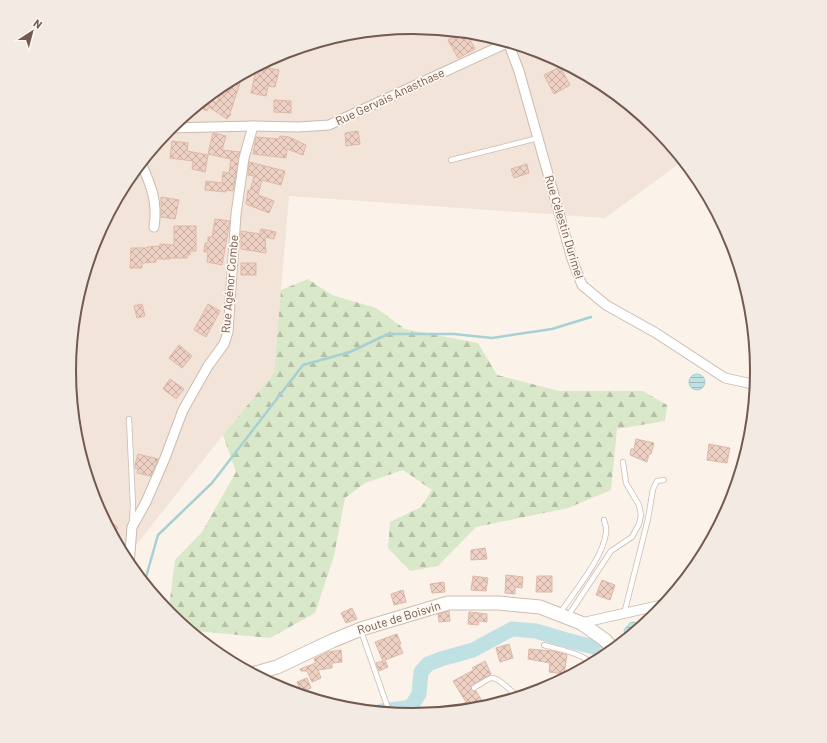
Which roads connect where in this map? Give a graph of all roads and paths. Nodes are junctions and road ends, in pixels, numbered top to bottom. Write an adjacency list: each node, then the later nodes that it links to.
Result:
1 (500, 46): 3 (street, Rue Gervais Anasthase)
2 (511, 49): 5 (street, Rue Célestin Durimel)
3 (253, 126): 4 (street, Rue Gervais Anasthase); 14 (street, Rue Agénor Combe)
4 (181, 128)
5 (538, 138): 6 (lane); 9 (street, Rue Célestin Durimel)
6 (451, 160)
7 (144, 169): 8 (street)
8 (154, 226)
9 (750, 384)
10 (129, 419): 14 (lane)
11 (623, 462): 18 (lane)
12 (664, 480): 17 (lane)
13 (604, 520): 18 (lane)
14 (132, 527): 15 (street, Rue Agénor Combe)
15 (129, 553)
16 (655, 607): 17 (street)
17 (624, 614): 19 (street)
18 (563, 615): 19 (main road, Route de Boisvin); 20 (main road, Route de Boisvin)
19 (581, 623): 22 (main road, Route de Boisvin)
20 (361, 629): 24 (main road, Route de Boisvin); 27 (lane)
21 (544, 645): 23 (lane)
22 (610, 646)
23 (589, 660)
24 (260, 672)
25 (474, 688): 26 (lane)
26 (514, 693)
27 (388, 708)

